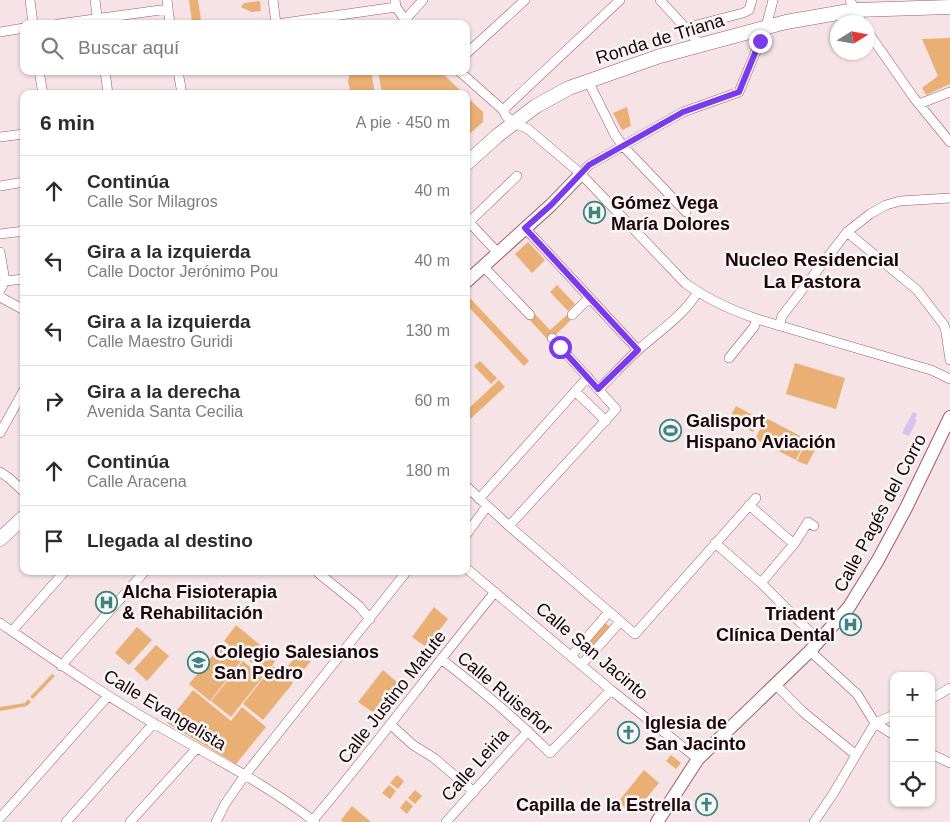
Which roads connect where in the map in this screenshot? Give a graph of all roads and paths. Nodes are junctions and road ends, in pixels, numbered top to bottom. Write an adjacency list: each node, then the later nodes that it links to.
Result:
1 (30, 0): 14 (street)
2 (95, 0): 15 (street)
3 (273, 0): 18 (street)
4 (423, 0): 21 (street)
5 (525, 0): 28 (street)
6 (620, 0): 39 (street)
7 (660, 0): 23 (street)
8 (752, 0): 23 (street)
9 (773, 0): 22 (street)
10 (167, 3): 16 (street); 17 (street)
11 (395, 3): 19 (street); 20 (street)
12 (950, 6): 13 (main road, Ronda de Triana)
13 (855, 11): 22 (main road, Ronda de Triana)
14 (32, 20)
15 (98, 20)
16 (105, 20)
17 (169, 20)
18 (276, 20)
19 (299, 20)
20 (405, 20)
21 (408, 20)
22 (766, 26): 27 (main road, Ronda de Triana); 44 (street)
23 (685, 28): 27 (street)
24 (20, 29): 25 (street)
25 (0, 32)
26 (875, 42): 38 (street)
27 (701, 45): 33 (main road, Ronda de Triana)
28 (470, 50)
29 (40, 75): 34 (street)
30 (106, 75): 35 (street)
31 (179, 75): 36 (street)
32 (464, 75): 39 (street)
33 (588, 81): 40 (main road, Ronda de Triana); 44 (street)
34 (42, 90)
35 (107, 90)
36 (181, 90)
37 (950, 92): 38 (street)
38 (919, 104): 43 (street)
39 (504, 110): 40 (street)
40 (514, 123): 45 (main road, Ronda de Triana); 46 (street)
41 (20, 134): 42 (street)
42 (0, 137)
43 (950, 142)
44 (622, 146): 46 (street); 51 (street)
45 (470, 161)
46 (582, 174): 54 (main road); 65 (street)
47 (517, 176): 52 (street)
48 (20, 183): 49 (street)
49 (0, 186)
50 (950, 198): 56 (street)
51 (686, 212)
52 (470, 221)
53 (470, 225): 59 (street)
54 (525, 228): 59 (main road); 67 (street)
55 (20, 232): 57 (street)
56 (847, 232): 72 (street); 74 (street)
57 (0, 234)
58 (0, 252): 63 (street)
59 (498, 252): 60 (main road)
60 (483, 266): 61 (main road); 69 (street)
61 (470, 278)
62 (20, 279): 63 (street)
63 (5, 281): 64 (street)
64 (0, 290)
65 (697, 293): 71 (street); 75 (street)
66 (0, 297): 68 (street)
67 (589, 298): 70 (street); 75 (street)
68 (20, 308)
69 (530, 315)
70 (572, 315)
71 (757, 320): 72 (street); 76 (street)
72 (779, 326): 79 (street)
73 (552, 338): 78 (street)
74 (949, 342): 77 (street)
75 (638, 350): 80 (street)
76 (730, 358)
77 (950, 360)
78 (588, 377): 80 (street); 81 (street)
79 (950, 378)
80 (598, 389): 84 (street)
81 (575, 391): 84 (street); 90 (street)
82 (20, 397): 85 (street)
83 (950, 418): 112 (main road, Calle Pagés del Corro)
84 (606, 421): 94 (street)
85 (0, 433)
86 (0, 472): 87 (street)
87 (20, 488)
88 (470, 490): 90 (street)
89 (756, 498): 91 (street)
90 (479, 499): 92 (street)
91 (749, 505): 98 (street); 99 (street)
92 (487, 506): 94 (street); 96 (street)
93 (20, 521): 97 (main road)
94 (510, 526): 107 (street)
95 (814, 526): 99 (street)
96 (470, 529)
97 (0, 540)
98 (714, 543): 105 (street); 109 (street)
99 (794, 544): 105 (street)
100 (470, 571): 106 (street, Calle San Jacinto)
101 (62, 575): 111 (street)
102 (141, 575): 117 (street)
103 (321, 575): 108 (street)
104 (404, 575): 108 (street)
105 (762, 583): 112 (street)
106 (495, 592): 114 (street, Calle San Jacinto); 115 (street, Calle Justino Matute)
107 (609, 612): 109 (street); 114 (street)
108 (370, 619): 134 (street)
109 (620, 622): 116 (street)
110 (0, 623): 111 (street, Calle Evangelista)
111 (12, 632): 117 (street, Calle Evangelista)
112 (820, 641): 113 (main road, Calle Pagés del Corro)
113 (810, 651): 118 (main road, Calle Pagés del Corro); 125 (street)
114 (571, 656): 116 (street, Calle San Jacinto)
115 (441, 659): 126 (street, Calle Justino Matute); 127 (street, Calle Ruiseñor)
116 (582, 664): 120 (street, Calle San Jacinto)
117 (61, 666): 121 (street, Calle Evangelista)
118 (776, 685): 130 (street); 132 (main road, Calle Pagés del Corro)
119 (950, 688): 122 (street)
120 (611, 690): 127 (street, Calle Ruiseñor); 132 (street, Calle San Jacinto)
121 (108, 696): 124 (street, Calle Evangelista); 136 (street)
122 (935, 697)
123 (890, 717): 125 (street)
124 (154, 723): 129 (street, Calle Evangelista); 138 (street)
125 (875, 723): 128 (street); 130 (street)
126 (390, 724): 135 (street); 137 (street, Calle Justino Matute)
127 (528, 730): 135 (street, Calle Leiria)
128 (890, 732)
129 (197, 748): 134 (street, Calle Evangelista); 139 (street)
130 (856, 755): 143 (street)
131 (935, 756): 133 (street)
132 (698, 759): 142 (main road, Calle Pagés del Corro)
133 (950, 763)
134 (245, 775): 137 (street, Calle Evangelista); 140 (street)
135 (474, 792): 141 (street, Calle Leiria)
136 (0, 818)
137 (314, 821)
138 (66, 822)
139 (130, 822)
140 (216, 822)
141 (446, 822)
142 (657, 822)
143 (814, 822)

